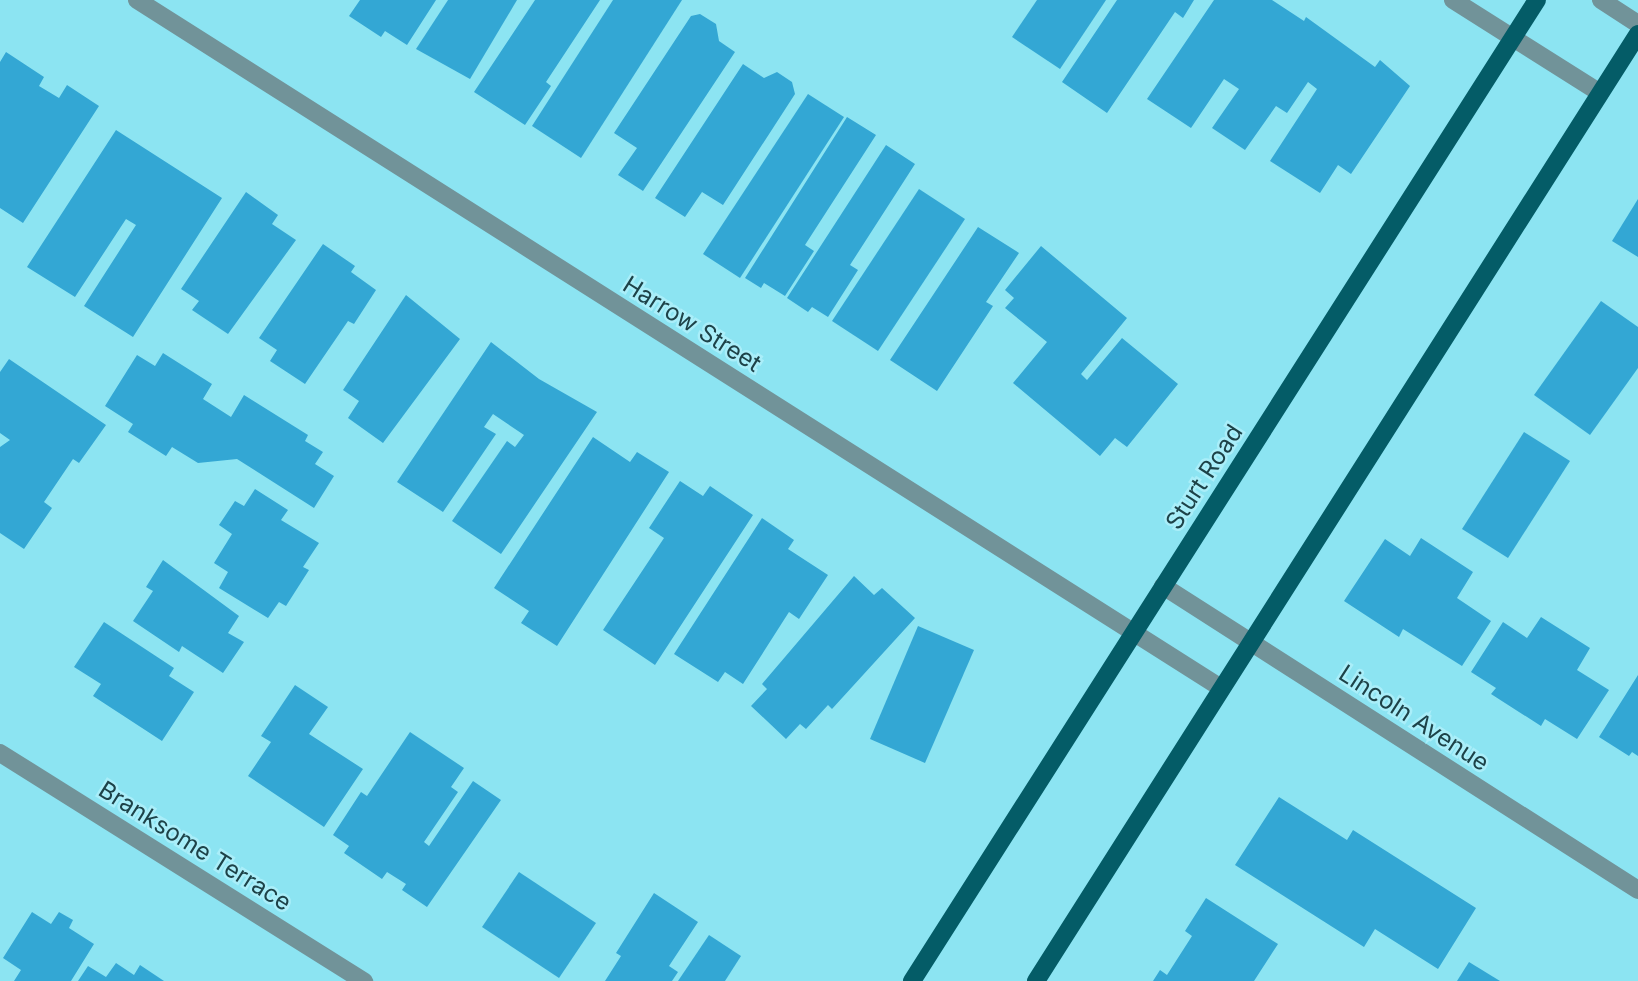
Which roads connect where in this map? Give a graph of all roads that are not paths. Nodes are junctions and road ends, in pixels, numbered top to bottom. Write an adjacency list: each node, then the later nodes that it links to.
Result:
1 (137, 0): 10 (street, Harrow Street)
2 (1454, 0): 7 (street)
3 (1537, 0): 7 (main road, Sturt Road)
4 (1601, 0): 5 (street)
5 (1638, 24)
6 (1638, 34): 8 (main road)
7 (1513, 38): 8 (street); 9 (main road, Sturt Road)
8 (1600, 93): 11 (main road)
9 (1163, 586): 10 (main road, Sturt Road); 11 (street, Lincoln Avenue)
10 (1133, 633): 12 (street, Harrow Street); 16 (main road, Sturt Road)
11 (1250, 641): 12 (main road); 14 (street, Lincoln Avenue)
12 (1221, 688): 17 (main road)
13 (0, 753): 15 (street, Branksome Terrace)
14 (1638, 890)
15 (364, 981)
16 (912, 981)
17 (1036, 981)

